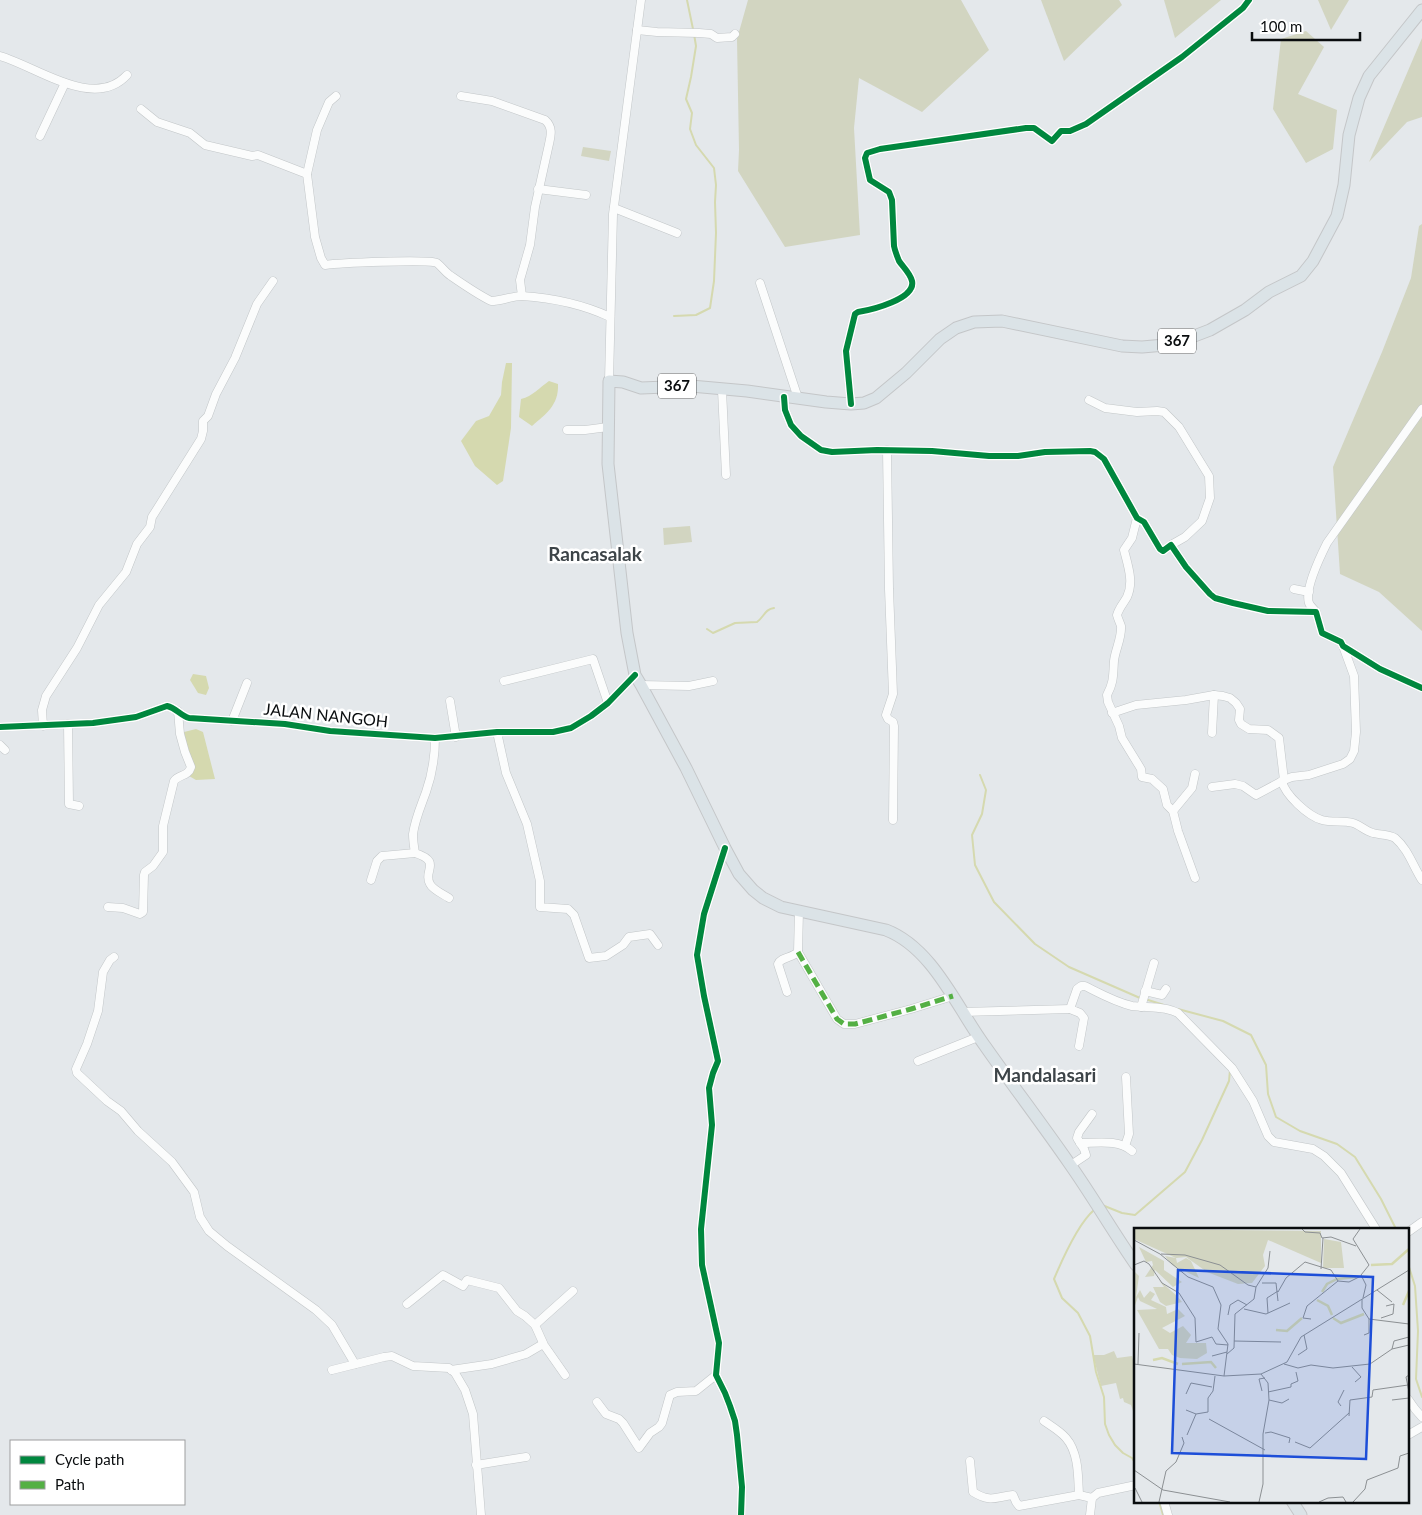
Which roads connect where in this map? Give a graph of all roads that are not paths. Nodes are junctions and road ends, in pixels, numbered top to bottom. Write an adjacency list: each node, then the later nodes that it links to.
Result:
1 (641, 0): 4 (street)
2 (1249, 0): 27 (street)
3 (1422, 10): 27 (main road, 367)
4 (637, 30): 5 (street); 16 (street)
5 (735, 34)
6 (0, 56): 8 (street)
7 (127, 75): 8 (street)
8 (65, 83): 12 (street)
9 (336, 96): 13 (street)
10 (461, 96): 14 (street)
11 (141, 109): 13 (street)
12 (40, 136)
13 (307, 174): 20 (street)
14 (538, 190): 15 (street); 20 (street)
15 (586, 195)
16 (614, 208): 17 (street); 21 (street)
17 (677, 233)
18 (273, 281): 51 (street)
19 (760, 283): 25 (street)
20 (522, 296): 21 (street)
21 (610, 317): 22 (street)
22 (609, 381): 23 (main road, 367); 29 (main road)
23 (722, 395): 24 (main road, 367); 32 (street)
24 (784, 397): 25 (main road, 367); 31 (street)
25 (798, 398): 27 (main road, 367)
26 (1089, 400): 34 (street)
27 (851, 404)
28 (1422, 409): 36 (street)
29 (608, 427): 30 (street); 39 (main road)
30 (567, 430)
31 (887, 450): 33 (street); 62 (street)
32 (726, 475)
33 (1137, 518): 34 (street); 48 (street)
34 (1172, 545): 37 (street)
35 (1294, 589): 36 (street)
36 (1309, 592): 37 (street)
37 (1316, 612): 38 (street)
38 (1343, 646): 43 (street); 58 (street)
39 (638, 680): 41 (street); 46 (street, JALAN NANGOH); 63 (main road)
40 (504, 681): 46 (street)
41 (713, 681)
42 (247, 683): 49 (street)
43 (1422, 688)
44 (1214, 695): 48 (street); 54 (street); 58 (street)
45 (450, 701): 55 (street)
46 (608, 703): 53 (street, JALAN NANGOH)
47 (178, 711): 49 (street, JALAN NANGOH); 50 (street, JALAN NANGOH); 69 (street)
48 (1112, 713): 61 (street)
49 (232, 721): 56 (street, JALAN NANGOH)
50 (68, 724): 51 (street, JALAN NANGOH); 60 (street)
51 (42, 726): 52 (street, JALAN NANGOH)
52 (0, 727)
53 (497, 732): 55 (street, JALAN NANGOH); 71 (street)
54 (1212, 733)
55 (456, 736): 56 (street, JALAN NANGOH)
56 (435, 738): 64 (street)
57 (1195, 774): 61 (street)
58 (1283, 780): 59 (street); 67 (street)
59 (1212, 787)
60 (78, 806)
61 (1173, 811): 65 (street)
62 (893, 820)
63 (725, 848): 70 (main road); 103 (street)
64 (415, 853): 66 (street); 68 (street)
65 (1195, 878)
66 (371, 880)
67 (1422, 880)
68 (449, 898)
69 (108, 907)
70 (799, 911): 72 (street); 78 (main road)
71 (658, 945)
72 (798, 952): 76 (street); 78 (street)
73 (114, 957): 99 (street)
74 (1154, 963): 77 (street)
75 (1166, 989): 77 (street)
76 (787, 992)
77 (1145, 992): 79 (street)
78 (953, 996): 81 (main road)
79 (1141, 1004): 80 (street); 92 (street)
80 (1070, 1009): 81 (street); 83 (street)
81 (962, 1012): 82 (main road)
82 (978, 1037): 84 (street); 90 (main road)
83 (1078, 1046)
84 (918, 1061)
85 (1126, 1077): 88 (street)
86 (1092, 1114): 87 (street)
87 (1080, 1143): 88 (street); 90 (street)
88 (1124, 1146): 89 (street)
89 (1132, 1151)
90 (1071, 1165): 94 (main road)
91 (1422, 1222): 93 (street)
92 (1375, 1228)
93 (1410, 1230)
94 (1134, 1262)
95 (573, 1291): 97 (street)
96 (407, 1304): 97 (street)
97 (535, 1325): 98 (street)
98 (543, 1344): 101 (street); 102 (street)
99 (355, 1364): 100 (street); 101 (street)
100 (332, 1370)
101 (451, 1370): 112 (street)
102 (565, 1375)
103 (716, 1375): 104 (street); 119 (street)
104 (597, 1402)
105 (1410, 1402): 106 (street)
106 (1422, 1417)
107 (1044, 1421): 114 (street)
108 (1422, 1427): 109 (street)
109 (1410, 1435)
110 (526, 1457): 112 (street)
111 (970, 1461): 114 (street)
112 (476, 1465): 118 (street)
113 (1134, 1485): 115 (street)
114 (1079, 1496): 115 (street)
115 (1092, 1498): 120 (street)
116 (1164, 1502): 121 (street)
117 (1293, 1502): 122 (main road)
118 (481, 1515)
119 (741, 1515)
120 (1090, 1515)
121 (1168, 1515)
122 (1302, 1515)

